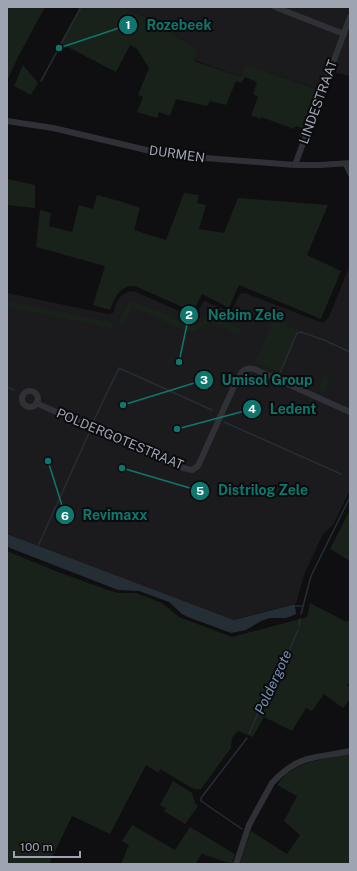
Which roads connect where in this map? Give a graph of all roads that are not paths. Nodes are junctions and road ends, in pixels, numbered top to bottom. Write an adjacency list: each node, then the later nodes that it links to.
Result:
1 (275, 7): 3 (street)
2 (350, 17): 3 (street, LINDESTRAAT)
3 (344, 34): 6 (street, LINDESTRAAT)
4 (7, 121): 6 (street, DURMEN)
5 (348, 163): 6 (street, DURMEN); 7 (street)
6 (295, 165)
7 (350, 173)
8 (36, 402): 9 (street, POLDERGOTESTRAAT)
9 (350, 412)
10 (350, 752): 11 (street)
11 (236, 864)

